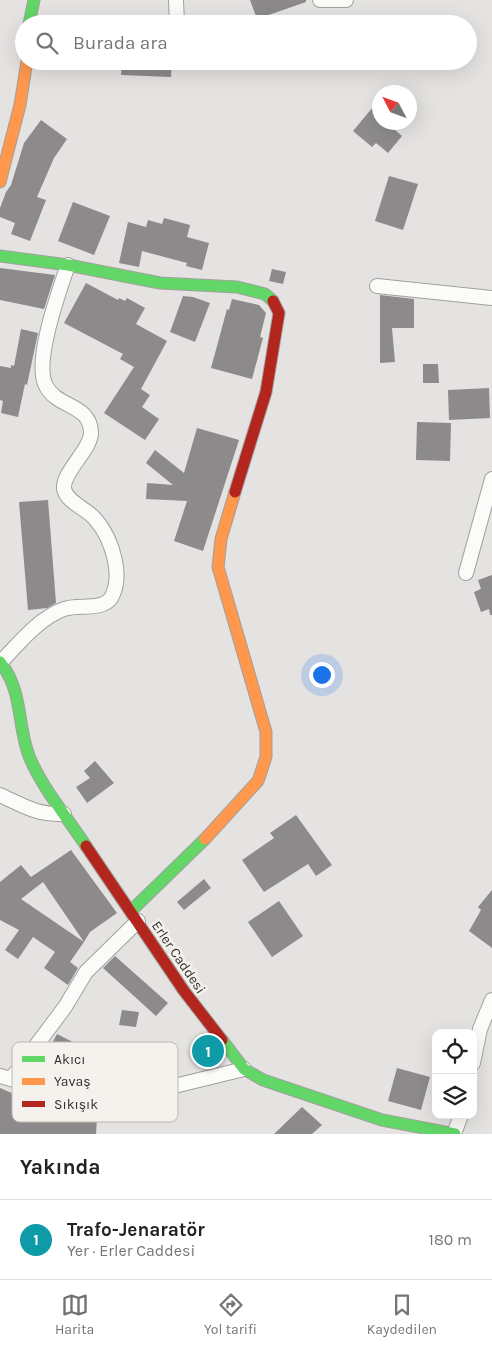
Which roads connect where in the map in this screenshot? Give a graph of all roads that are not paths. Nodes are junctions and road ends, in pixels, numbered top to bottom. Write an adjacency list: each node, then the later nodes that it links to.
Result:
1 (34, 0): 5 (street)
2 (176, 0): 6 (street)
3 (320, 0): 4 (street)
4 (346, 0)
5 (31, 15)
6 (177, 15)
7 (26, 70): 8 (street)
8 (0, 182)
9 (0, 256): 10 (street)
10 (68, 265): 15 (street); 18 (street)
11 (377, 286): 12 (street)
12 (492, 298)
13 (492, 479): 14 (street)
14 (466, 573)
15 (1, 662): 17 (street, Erler Caddesi)
16 (0, 796): 17 (street)
17 (64, 814): 18 (street, Erler Caddesi)
18 (134, 916): 20 (street); 22 (street, Erler Caddesi)
19 (492, 1000): 21 (street)
20 (35, 1042)
21 (477, 1044)
22 (244, 1069): 23 (street); 25 (street, Erler Caddesi)
23 (178, 1085)
24 (460, 1119): 25 (street)
25 (454, 1134)

